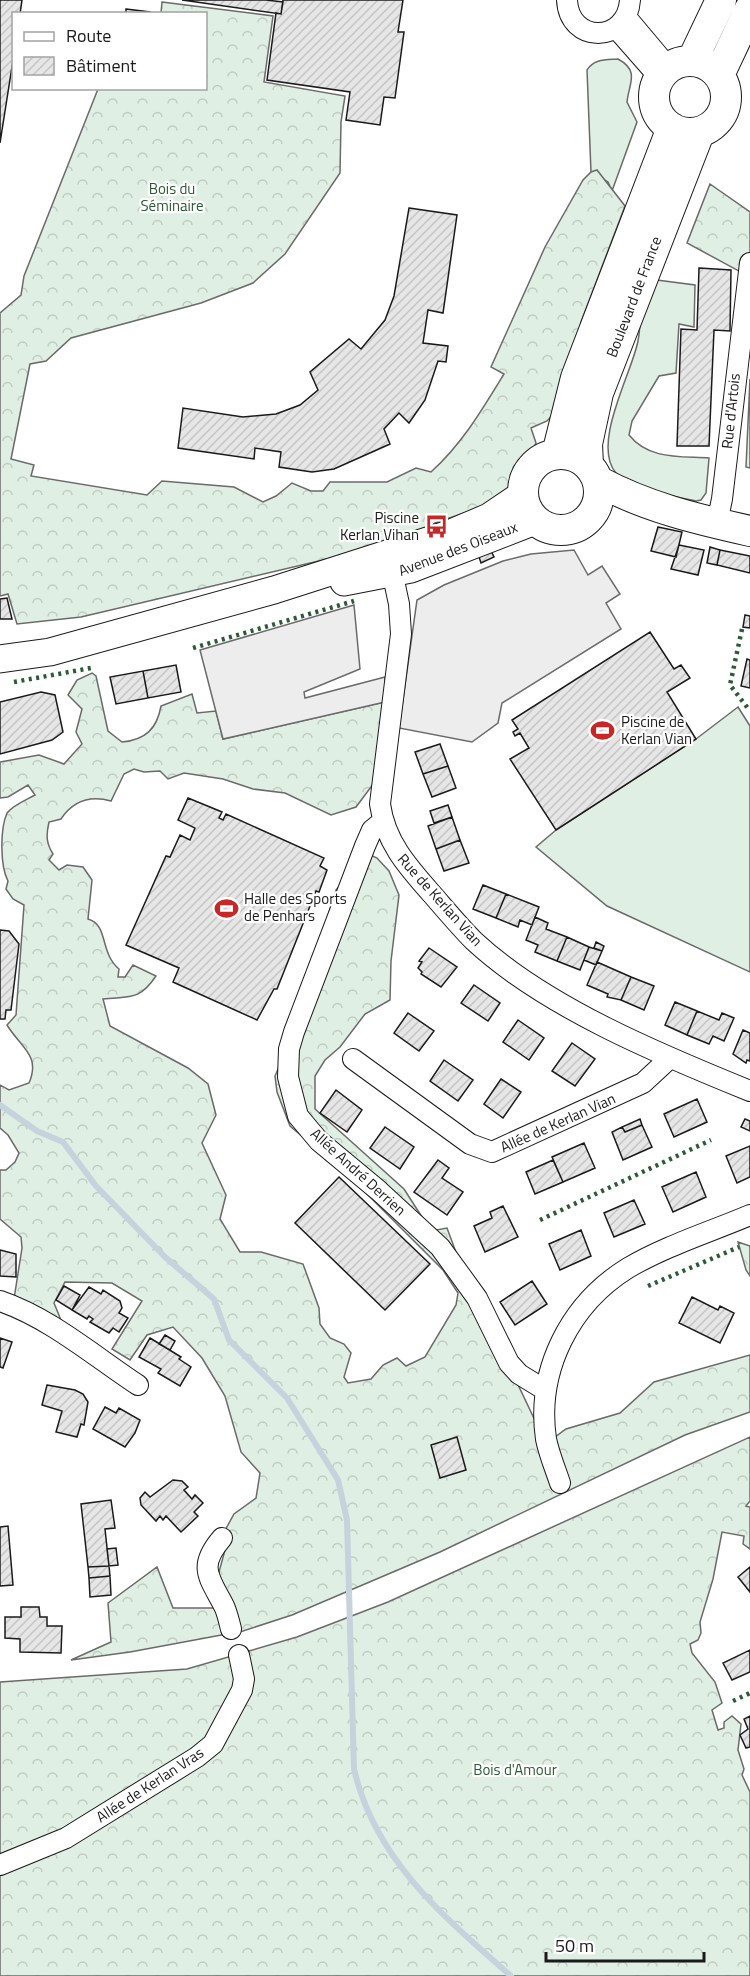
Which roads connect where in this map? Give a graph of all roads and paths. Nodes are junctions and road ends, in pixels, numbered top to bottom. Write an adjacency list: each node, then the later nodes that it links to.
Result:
1 (567, 0): 4 (street)
2 (721, 0): 5 (main road)
3 (750, 9): 6 (main road)
4 (624, 15): 5 (street)
5 (673, 68): 6 (main road); 7 (main road)
6 (719, 75): 7 (main road)
7 (685, 131): 9 (main road, Boulevard de France); 10 (main road, Boulevard de France)
8 (750, 263): 14 (street, Rue d'Artois)
9 (557, 454): 10 (main road); 11 (main road)
10 (593, 473): 12 (main road); 13 (main road)
11 (529, 507): 13 (main road); 16 (main road, Avenue des Oiseaux)
12 (659, 509): 13 (main road); 14 (main road)
13 (591, 517)
14 (717, 523): 15 (main road)
15 (750, 531)
16 (390, 564): 17 (main road, Avenue des Oiseaux); 20 (street, Rue de Kerlan Vian)
17 (92, 638): 18 (main road, Avenue des Oiseaux); 19 (main road, Avenue des Oiseaux)
18 (0, 640)
19 (0, 658)
20 (377, 825): 21 (street, Rue de Kerlan Vian); 27 (street, Allée André Derrien)
21 (670, 1058): 22 (street, Allée de Kerlan Vian); 23 (street, Rue de Kerlan Vian)
22 (353, 1059)
23 (750, 1091)
24 (750, 1215): 27 (street)
25 (0, 1302): 26 (street)
26 (138, 1385)
27 (545, 1390): 28 (street)
28 (560, 1483)
29 (222, 1538): 30 (street)
30 (231, 1629)
31 (239, 1655): 32 (street, Allée de Kerlan Vras)
32 (0, 1865)

